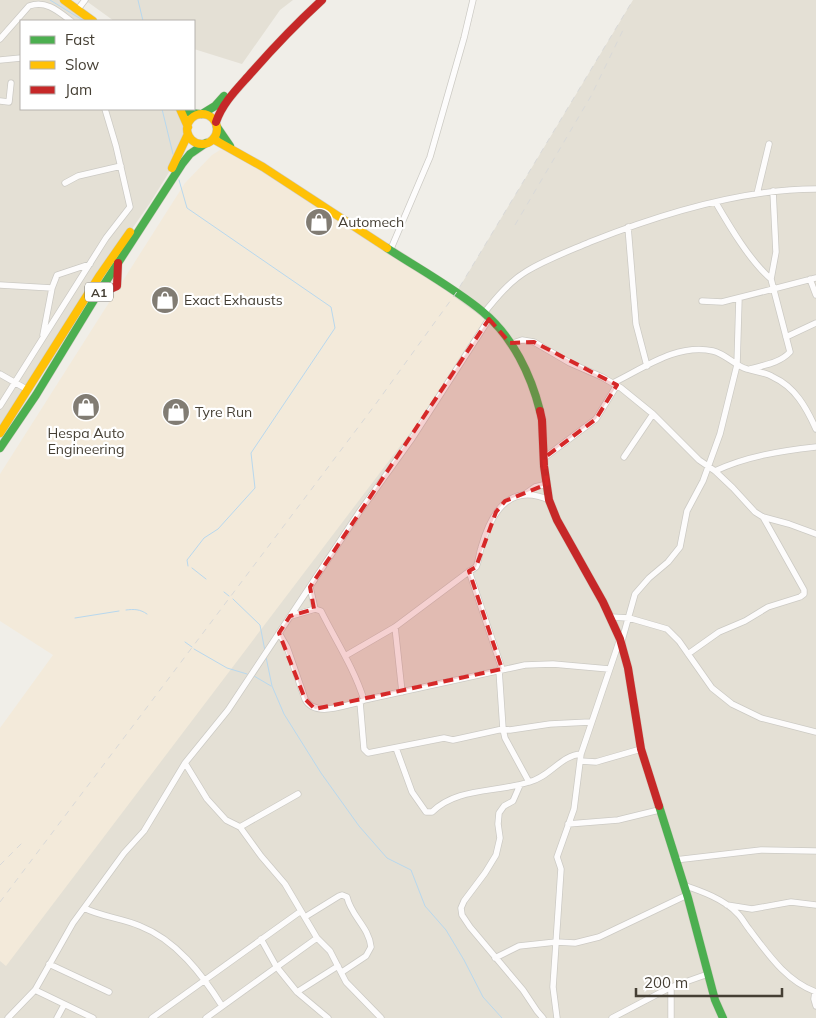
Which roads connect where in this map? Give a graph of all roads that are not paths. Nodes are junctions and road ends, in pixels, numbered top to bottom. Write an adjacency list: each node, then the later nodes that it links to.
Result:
1 (64, 0): 7 (main road)
2 (76, 0): 7 (street)
3 (85, 0): 7 (street)
4 (312, 0): 18 (main road, A1)
5 (322, 0): 19 (main road)
6 (473, 0): 32 (street)
7 (78, 8): 9 (main road)
8 (70, 20): 10 (street)
9 (88, 20)
10 (0, 39)
11 (20, 58): 12 (street)
12 (0, 60)
13 (11, 83): 14 (street)
14 (0, 101)
15 (105, 110): 25 (street)
16 (182, 110): 20 (main road)
17 (184, 110): 18 (main road)
18 (201, 114): 19 (main road); 20 (main road, A1)
19 (216, 125): 21 (main road); 24 (main road)
20 (188, 130): 22 (main road); 55 (main road, A1)
21 (213, 139): 22 (main road, A1); 24 (main road)
22 (206, 143): 56 (main road, A1)
23 (769, 144): 29 (street)
24 (234, 149): 32 (main road)
25 (121, 166): 26 (street); 33 (street)
26 (65, 183)
27 (816, 189): 28 (street)
28 (773, 191): 29 (street); 34 (street)
29 (757, 194): 30 (street)
30 (716, 203): 31 (street); 34 (street)
31 (628, 227): 42 (street); 49 (street)
32 (390, 251): 42 (main road)
33 (90, 264): 37 (street); 45 (street)
34 (771, 279): 38 (street)
35 (813, 279): 38 (street); 39 (street)
36 (0, 285): 37 (street)
37 (52, 288): 45 (street)
38 (772, 288): 40 (street); 44 (street)
39 (816, 295)
40 (739, 298): 41 (street); 48 (street)
41 (702, 301)
42 (487, 316): 46 (main road); 73 (street)
43 (816, 323): 44 (street)
44 (786, 337): 47 (street)
45 (42, 340): 53 (street)
46 (510, 344): 54 (street); 64 (main road)
47 (778, 360): 50 (street); 52 (street)
48 (737, 365): 49 (street); 50 (street); 65 (street)
49 (647, 366): 54 (street)
50 (747, 369): 52 (street)
51 (0, 374): 53 (street)
52 (772, 376): 59 (street)
53 (16, 382): 55 (street); 57 (street)
54 (615, 384): 58 (street); 64 (street)
55 (28, 390): 56 (street); 60 (main road, A1)
56 (36, 395): 62 (main road, A1)
57 (0, 406)
58 (653, 414): 63 (street); 65 (street)
59 (816, 429)
60 (0, 433)
61 (816, 447): 66 (street)
62 (0, 448)
63 (624, 457)
64 (544, 458): 67 (main road)
65 (709, 466): 66 (street); 77 (street)
66 (714, 471): 70 (street)
67 (547, 484): 68 (street); 69 (main road)
68 (525, 494): 69 (street); 72 (street)
69 (550, 500): 76 (main road)
70 (763, 517): 71 (street); 81 (street)
71 (816, 534)
72 (469, 571): 78 (street); 84 (street)
73 (310, 587): 74 (street); 75 (street)
74 (315, 609): 75 (street); 82 (street)
75 (290, 616): 79 (street)
76 (610, 617): 77 (street); 80 (main road)
77 (630, 618): 80 (street); 81 (street)
78 (395, 627): 82 (street); 85 (street)
79 (279, 633): 86 (street); 94 (street)
80 (621, 641): 83 (street); 91 (main road)
81 (688, 654): 89 (street)
82 (346, 656): 86 (street)
83 (609, 669): 84 (street); 87 (street)
84 (500, 670): 85 (street); 88 (street)
85 (402, 692): 86 (street)
86 (362, 701): 90 (street)
87 (590, 722): 88 (street); 92 (street)
88 (502, 730): 90 (street); 95 (street)
89 (816, 732)
90 (396, 748): 96 (street)
91 (641, 749): 93 (street); 98 (main road)
92 (581, 754): 93 (street); 95 (street)
93 (580, 761): 99 (street)
94 (185, 763): 100 (street); 107 (street)
95 (529, 782): 96 (street)
96 (520, 785): 113 (street)
97 (298, 794): 100 (street)
98 (660, 810): 99 (street); 102 (main road)
99 (568, 824): 112 (street)
100 (240, 827): 108 (street)
101 (816, 851): 102 (street)
102 (675, 860): 103 (main road)
103 (683, 885): 104 (main road); 105 (street)
104 (686, 895): 112 (street); 118 (main road)
105 (726, 905): 106 (street); 124 (street)
106 (816, 905)
107 (84, 908): 114 (street); 119 (street)
108 (301, 911): 109 (street); 111 (street)
109 (305, 917): 110 (street); 117 (street)
110 (317, 938): 115 (street); 116 (street)
111 (261, 939): 115 (street); 119 (street)
112 (556, 942): 113 (street); 136 (street)
113 (495, 958): 135 (street)
114 (49, 964): 121 (street); 122 (street)
115 (276, 966): 123 (street); 126 (street)
116 (338, 966): 117 (street); 123 (street)
117 (342, 972): 129 (street)
118 (708, 974): 120 (street); 139 (main road)
119 (205, 979): 126 (street); 132 (street)
120 (671, 987): 137 (street); 138 (street)
121 (35, 990): 125 (street); 128 (street)
122 (109, 992)
123 (298, 992): 134 (street)
124 (815, 992): 127 (street)
125 (64, 1005): 130 (street); 131 (street)
126 (222, 1006): 133 (street)
127 (816, 1006)
128 (10, 1017)
129 (376, 1017)
130 (57, 1018)
131 (93, 1018)
132 (152, 1018)
133 (206, 1018)
134 (328, 1018)
135 (544, 1018)
136 (557, 1018)
137 (612, 1018)
138 (672, 1018)
139 (723, 1018)

